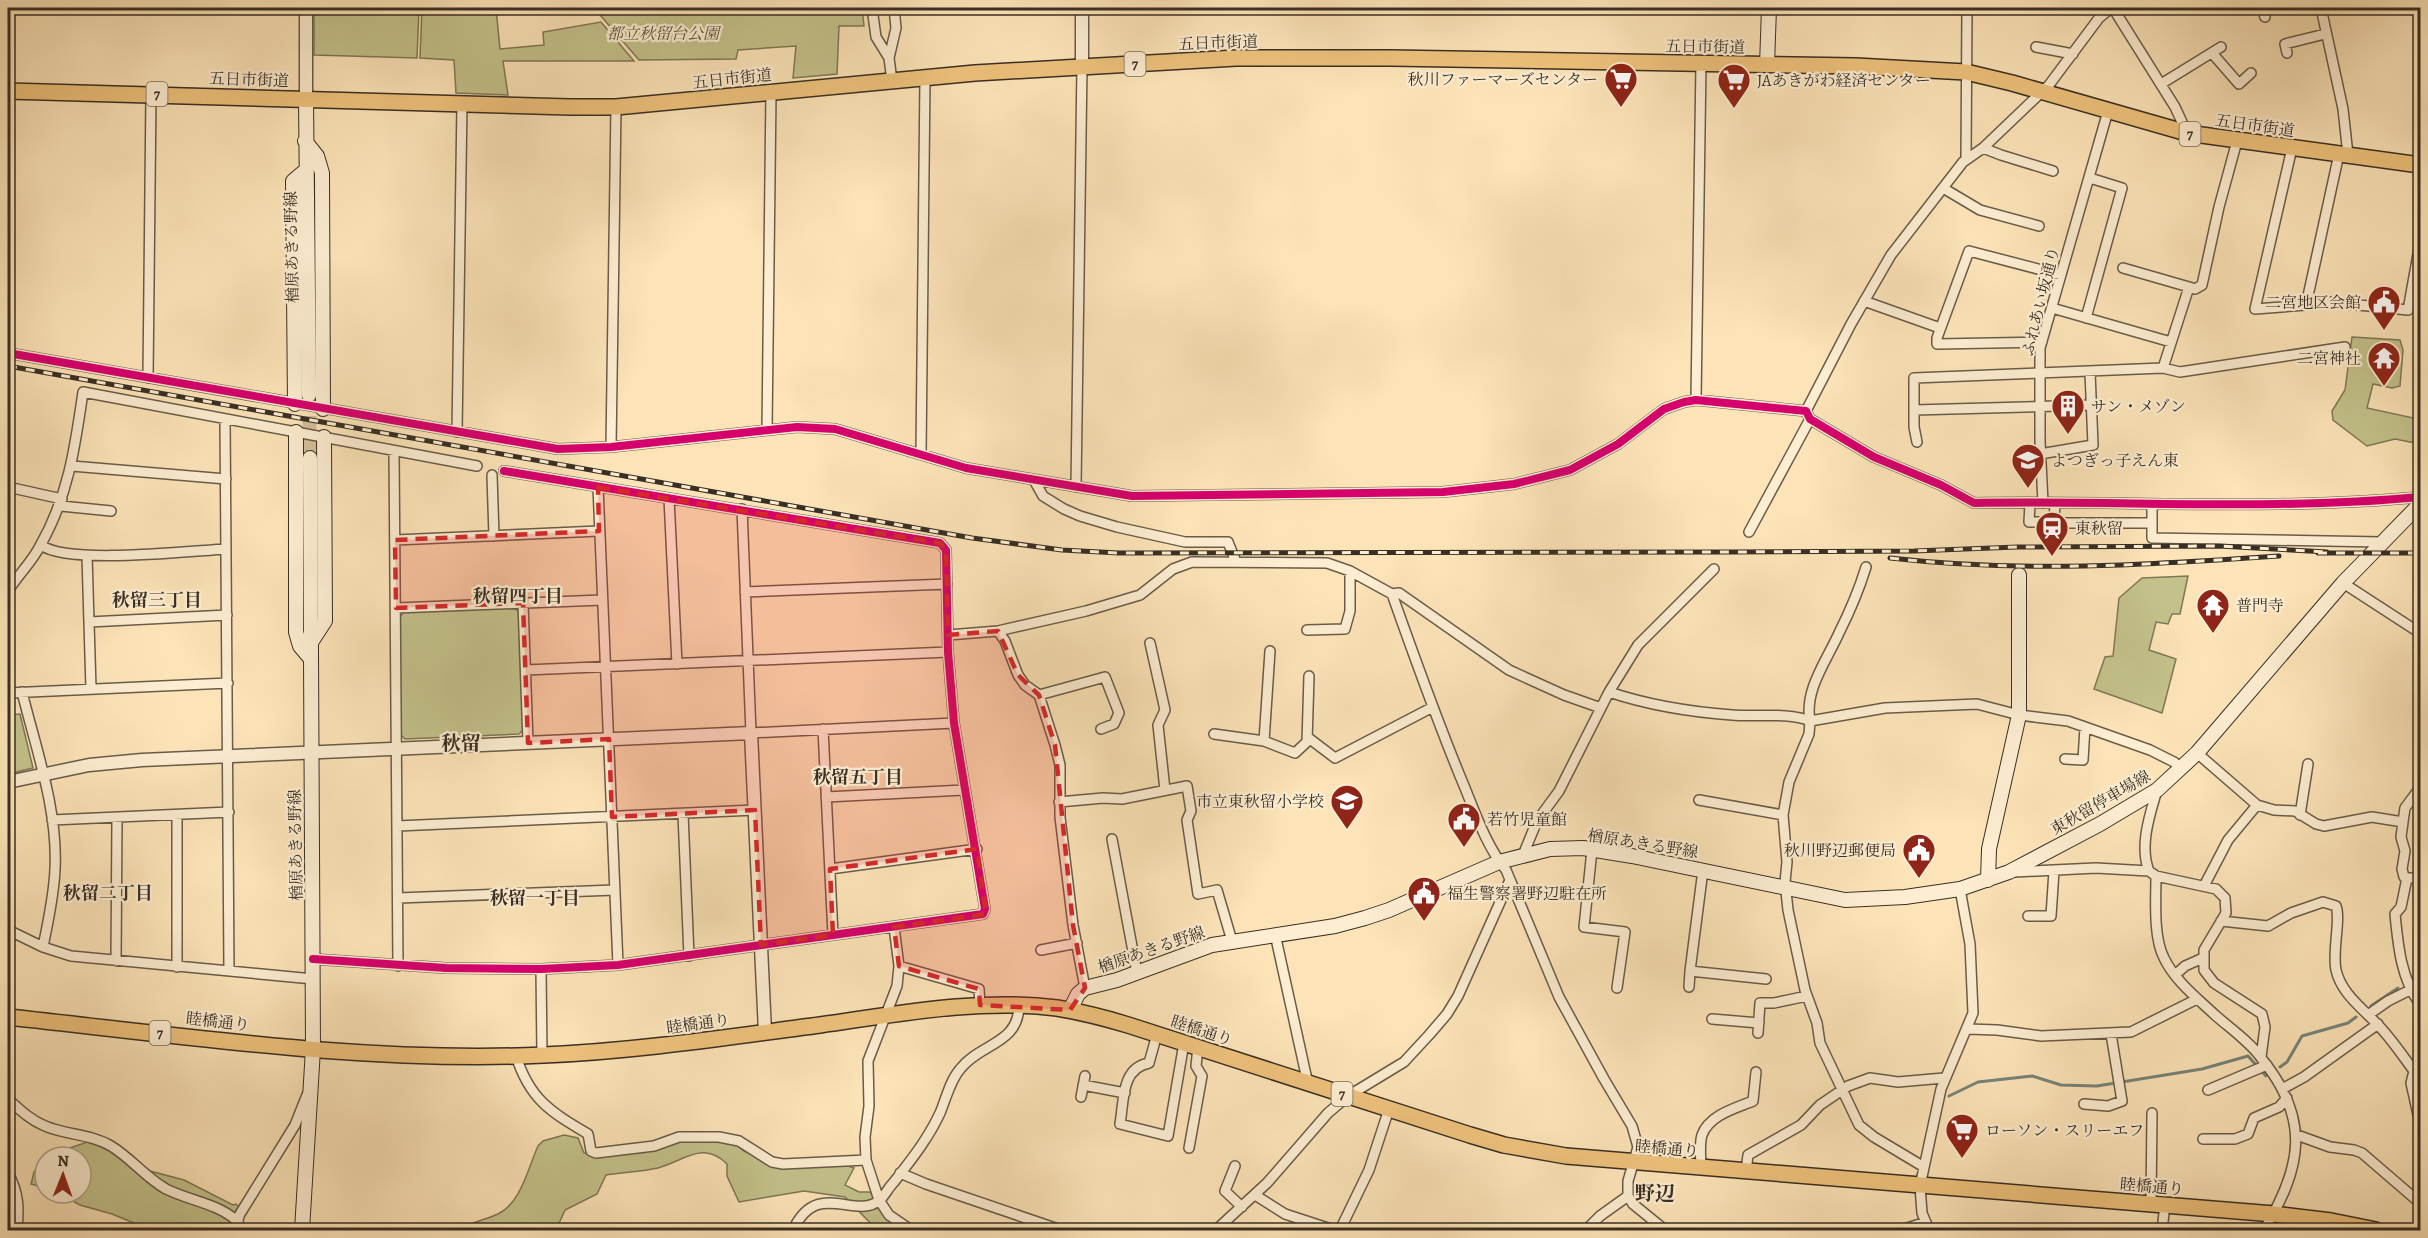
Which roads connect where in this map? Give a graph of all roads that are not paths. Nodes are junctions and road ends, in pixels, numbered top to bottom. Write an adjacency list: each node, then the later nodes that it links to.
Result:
1 (306, 8): 28 (street)
2 (873, 8): 11 (street)
3 (894, 8): 10 (street)
4 (1082, 8): 18 (street)
5 (1769, 8): 17 (main road)
6 (1967, 8): 19 (street)
7 (2112, 8): 14 (street); 23 (street)
8 (2321, 8): 9 (street)
9 (2325, 34): 13 (street); 37 (street)
10 (894, 36): 11 (street); 15 (street)
11 (876, 37): 15 (street)
12 (2036, 47): 14 (street)
13 (2287, 53)
14 (2073, 54): 25 (street)
15 (889, 58): 22 (street)
16 (1701, 63): 17 (main road, 五日市街道 / 7); 18 (main road, 五日市街道 / 7); 63 (street)
17 (1767, 65): 19 (main road, 五日市街道 / 7)
18 (1082, 66): 21 (main road, 五日市街道 / 7); 87 (street)
19 (1966, 72): 25 (main road, 五日市街道 / 7); 38 (street)
20 (2251, 73): 23 (street)
21 (925, 77): 22 (main road, 五日市街道 / 7); 78 (street)
22 (892, 81): 26 (main road, 五日市街道 / 7)
23 (2161, 84): 32 (street)
24 (8, 90): 27 (main road, 五日市街道 / 7)
25 (2041, 91): 31 (main road, 五日市街道 / 7); 35 (street)
26 (771, 92): 30 (main road, 五日市街道 / 7); 71 (street)
27 (151, 94): 28 (main road, 五日市街道 / 7); 61 (street)
28 (306, 99): 29 (main road, 五日市街道 / 7); 33 (main road, 楢原あきる野線)
29 (462, 104): 30 (main road, 五日市街道 / 7); 73 (street)
30 (616, 107): 76 (street)
31 (2108, 111): 32 (main road, 五日市街道 / 7); 42 (street, ふれあい坂通り)
32 (2187, 133): 34 (main road, 五日市街道 / 7)
33 (305, 141): 40 (main road, 楢原あきる野線); 67 (main road)
34 (2237, 141): 36 (main road, 五日市街道 / 7); 48 (street)
35 (1983, 148): 38 (street); 41 (street)
36 (2292, 148): 37 (main road, 五日市街道 / 7); 50 (street)
37 (2343, 154): 39 (main road, 五日市街道 / 7); 50 (street)
38 (1966, 159): 43 (street)
39 (2421, 165)
40 (306, 170): 62 (main road, 楢原あきる野線); 64 (main road)
41 (2053, 171)
42 (2090, 178): 47 (street, ふれあい坂通り); 52 (street)
43 (1943, 188): 44 (street); 49 (street)
44 (2039, 226)
45 (2421, 243): 50 (street)
46 (2123, 268): 48 (street)
47 (2061, 275): 51 (street, ふれあい坂通り); 53 (street)
48 (2189, 287): 55 (street)
49 (1864, 301): 53 (street); 69 (street)
50 (2306, 305)
51 (2052, 308): 52 (street); 54 (street, ふれあい坂通り)
52 (2086, 318): 55 (street)
53 (1940, 328): 54 (street)
54 (2042, 342): 60 (street, ふれあい坂通り)
55 (2171, 342): 58 (street)
56 (2345, 347): 58 (street)
57 (8, 353): 61 (street)
58 (2163, 368): 59 (street)
59 (2090, 372): 60 (street); 65 (street)
60 (2039, 374): 66 (street, ふれあい坂通り); 68 (street)
61 (148, 378): 64 (street)
62 (309, 395)
63 (1696, 400): 69 (street); 87 (street)
64 (295, 404): 67 (street)
65 (2091, 405): 66 (street); 79 (street)
66 (2039, 406): 68 (street); 79 (street, ふれあい坂通り)
67 (323, 409): 73 (street)
68 (1914, 410): 75 (street)
69 (1808, 415): 93 (street); 103 (street)
70 (225, 418): 72 (street); 81 (street); 85 (street)
71 (767, 430): 76 (street); 78 (street)
72 (296, 432): 74 (street); 133 (main road)
73 (457, 432): 76 (street)
74 (324, 437): 77 (street); 129 (main road)
75 (1917, 442)
76 (611, 447)
77 (394, 451): 82 (street); 105 (street)
78 (921, 454): 86 (street)
79 (2040, 454): 94 (street, ふれあい坂通り)
80 (310, 458): 129 (main road, 楢原あきる野線)
81 (72, 466): 85 (street); 92 (street)
82 (477, 466)
83 (504, 471): 89 (street)
84 (492, 475): 104 (street)
85 (226, 479): 108 (street)
86 (1034, 480): 87 (street); 110 (street)
87 (1076, 486)
88 (8, 487): 92 (street)
89 (598, 488): 91 (street); 102 (street)
90 (2421, 497): 96 (street)
91 (669, 498): 98 (street); 135 (street)
92 (62, 503): 99 (street); 107 (street)
93 (2030, 503): 94 (street); 100 (street)
94 (2043, 503): 95 (street)
95 (2055, 503): 96 (street); 100 (street)
96 (2152, 504): 101 (street)
97 (2421, 504): 106 (main road, 東秋留停車場線)
98 (742, 509): 116 (street); 118 (street)
99 (111, 511)
100 (2054, 519): 101 (street)
101 (2152, 523): 106 (street)
102 (599, 531): 104 (street); 120 (street)
103 (1749, 532)
104 (494, 536): 105 (street)
105 (395, 540): 122 (street)
106 (2381, 542): 115 (main road, 東秋留停車場線)
107 (41, 545): 109 (street); 117 (street)
108 (226, 549): 109 (street); 123 (street)
109 (87, 556): 124 (street)
110 (1236, 562): 113 (street); 126 (street)
111 (1866, 567): 148 (street)
112 (1714, 569): 142 (street)
113 (1350, 571): 119 (street); 125 (street)
114 (2019, 575): 147 (main road)
115 (2343, 583): 127 (street); 161 (main road, 東秋留停車場線)
116 (947, 584): 118 (street); 128 (street)
117 (8, 591)
118 (745, 592): 134 (street)
119 (1392, 594): 145 (street); 146 (street)
120 (602, 600): 121 (street); 136 (street)
121 (523, 603): 122 (street); 137 (street)
122 (396, 608): 159 (street)
123 (227, 615): 124 (street); 139 (street)
124 (89, 622): 140 (street)
125 (1307, 630)
126 (998, 631): 128 (street); 144 (street)
127 (2421, 633)
128 (948, 635): 132 (street)
129 (312, 641): 133 (main road, 楢原あきる野線)
130 (1150, 643): 170 (street)
131 (1270, 651): 156 (street)
132 (948, 652): 134 (street); 149 (street)
133 (311, 659): 160 (main road, 楢原あきる野線)
134 (748, 661): 135 (street); 153 (street)
135 (677, 664): 136 (street)
136 (605, 667): 137 (street); 155 (street)
137 (526, 670): 157 (street)
138 (1309, 676): 158 (street)
139 (228, 683): 140 (street); 162 (street)
140 (91, 689): 141 (street)
141 (22, 692): 143 (street); 166 (street)
142 (1609, 692): 146 (street); 148 (street)
143 (8, 693)
144 (1039, 694): 152 (street); 174 (street)
145 (1431, 708): 158 (street); 191 (street)
146 (1601, 708): 190 (street)
147 (2019, 715): 148 (street); 150 (street); 200 (main road)
148 (1810, 721): 181 (street)
149 (954, 723): 151 (street); 169 (street)
150 (2085, 727): 163 (street); 165 (street)
151 (823, 729): 153 (street); 172 (street)
152 (1101, 729)
153 (751, 732): 155 (street); 176 (street)
154 (1214, 734): 156 (street)
155 (609, 739): 157 (street); 182 (street)
156 (1264, 741): 158 (street)
157 (528, 742): 159 (street)
158 (1307, 742)
159 (395, 748): 160 (street); 186 (street)
160 (310, 752): 162 (street); 219 (main road, 楢原あきる野線)
161 (2197, 753): 165 (main road, 東秋留停車場線); 175 (street)
162 (228, 756): 166 (street); 177 (street)
163 (2065, 759)
164 (2308, 764): 179 (street)
165 (2181, 768): 171 (main road, 東秋留停車場線)
166 (42, 774): 167 (street); 184 (street)
167 (8, 782)
168 (2421, 783): 185 (street)
169 (964, 790): 172 (street); 188 (street)
170 (1165, 790): 174 (street); 212 (street)
171 (2157, 790): 195 (main road, 東秋留停車場線); 196 (street)
172 (826, 797): 192 (street)
173 (1699, 800): 181 (street)
174 (1059, 802): 213 (street)
175 (2258, 805): 179 (street); 201 (street)
176 (755, 810): 178 (street); 214 (street)
177 (229, 812): 180 (street); 227 (street)
178 (683, 814): 182 (street); 217 (street)
179 (2300, 814): 185 (street)
180 (177, 815): 183 (street); 224 (street)
181 (1783, 815): 202 (street)
182 (612, 817): 186 (street); 204 (street)
183 (117, 818): 184 (street); 220 (street)
184 (52, 820): 215 (street)
185 (2403, 822): 197 (street)
186 (397, 826): 205 (street)
187 (1112, 839): 228 (street)
188 (977, 849): 192 (street); 208 (street)
189 (1592, 850): 190 (main road, 楢原あきる野線); 193 (main road, 楢原あきる野線); 234 (street)
190 (1523, 855): 191 (main road, 楢原あきる野線)
191 (1499, 862): 199 (street); 210 (main road, 楢原あきる野線)
192 (830, 869): 211 (street)
193 (1703, 870): 202 (main road, 楢原あきる野線); 226 (street)
194 (2054, 871): 195 (street); 196 (street); 206 (street)
195 (2009, 872): 200 (main road, 東秋留停車場線)
196 (2152, 873): 201 (street); 229 (street)
197 (2407, 878): 198 (street); 235 (street)
198 (2421, 878)
199 (1510, 880): 265 (street); 277 (street)
200 (1988, 880): 203 (main road, 楢原あきる野線)
201 (2204, 886): 207 (street)
202 (1786, 888): 203 (main road, 楢原あきる野線); 236 (street)
203 (1960, 889): 247 (street)
204 (615, 890): 205 (street); 221 (street)
205 (398, 898): 222 (street)
206 (2028, 916)
207 (2221, 921): 218 (street); 242 (street)
208 (894, 927): 211 (street); 223 (street)
209 (8, 930): 215 (street)
210 (1275, 934): 212 (main road, 楢原あきる野線); 260 (street)
211 (833, 935): 214 (street)
212 (1232, 941): 228 (main road, 楢原あきる野線)
213 (1077, 943): 216 (street); 233 (street)
214 (761, 945): 217 (street); 248 (street)
215 (43, 947): 220 (street)
216 (1041, 950)
217 (689, 956): 221 (street)
218 (2203, 958): 229 (street); 255 (street)
219 (313, 959): 222 (street); 231 (main road, 楢原あきる野線)
220 (116, 961): 224 (street)
221 (618, 964): 225 (street)
222 (398, 966): 225 (street)
223 (899, 966): 239 (street); 243 (street)
224 (177, 967): 227 (street)
225 (541, 969): 253 (street)
226 (1690, 971): 230 (street); 232 (street)
227 (229, 972): 231 (street)
228 (1137, 973): 233 (main road, 楢原あきる野線)
229 (2175, 975): 237 (street)
230 (1766, 979)
231 (313, 980): 252 (main road, 楢原あきる野線)
232 (1689, 987)
233 (1085, 988): 241 (main road, 楢原あきる野線)
234 (1617, 988)
235 (2410, 990): 238 (street); 242 (street)
236 (1807, 996): 245 (street); 262 (street)
237 (2197, 999): 250 (street); 255 (street)
238 (2421, 1004)
239 (980, 1005): 240 (main road, 睦橋通り / 7); 243 (main road, 睦橋通り / 7)
240 (1019, 1005): 241 (main road, 睦橋通り / 7); 283 (street)
241 (1070, 1010): 249 (main road, 睦橋通り / 7)
242 (2368, 1015): 246 (street)
243 (887, 1016): 248 (main road, 睦橋通り / 7); 276 (street)
244 (8, 1017): 252 (main road, 睦橋通り / 7)
245 (1712, 1019)
246 (2378, 1024): 257 (street); 261 (street)
247 (1968, 1029): 250 (street); 258 (street)
248 (765, 1032): 253 (main road, 睦橋通り / 7)
249 (1157, 1034): 251 (main road, 睦橋通り / 7); 264 (street)
250 (2111, 1034): 269 (street)
251 (1191, 1045): 260 (main road, 睦橋通り / 7); 264 (street); 275 (street)
252 (313, 1048): 254 (main road, 睦橋通り / 7); 259 (main road, 楢原あきる野線)
253 (542, 1055): 254 (main road, 睦橋通り / 7)
254 (516, 1056): 276 (street)
255 (2262, 1065): 261 (street); 263 (street)
256 (1756, 1072): 280 (street)
257 (2417, 1073): 272 (street)
258 (1944, 1078): 262 (street); 279 (street)
259 (312, 1082): 292 (street); 296 (main road, 楢原あきる野線)
260 (1308, 1084): 265 (main road, 睦橋通り / 7)
261 (2282, 1089): 267 (street)
262 (1842, 1090): 279 (street); 281 (street)
263 (2208, 1090)
264 (1125, 1093): 266 (street)
265 (1348, 1096): 270 (main road, 睦橋通り / 7); 285 (street)
266 (1081, 1097)
267 (2287, 1098): 273 (street); 274 (street)
268 (8, 1099): 292 (street)
269 (2084, 1104)
270 (1389, 1109): 277 (main road, 睦橋通り / 7); 302 (street)
271 (2152, 1113): 289 (street)
272 (2421, 1124)
273 (2297, 1135): 288 (street); 291 (street)
274 (2203, 1139)
275 (1190, 1148)
276 (866, 1160): 287 (street)
277 (1632, 1163): 280 (main road, 睦橋通り / 7); 286 (street)
278 (1235, 1167): 290 (street)
279 (1924, 1167): 284 (street)
280 (1701, 1168): 281 (main road, 睦橋通り / 7)
281 (1746, 1172): 284 (main road, 睦橋通り / 7)
282 (8, 1173): 294 (street)
283 (900, 1173): 287 (street); 299 (street)
284 (1920, 1186): 289 (main road, 睦橋通り / 7); 293 (street)
285 (1256, 1196): 290 (street); 301 (street)
286 (1628, 1196): 303 (street); 304 (street)
287 (879, 1200): 297 (street); 298 (street)
288 (2421, 1203)
289 (2158, 1205): 291 (main road, 睦橋通り / 7); 306 (street)
290 (1242, 1207): 300 (street)
291 (2274, 1214): 307 (street); 308 (main road, 睦橋通り / 7)
292 (237, 1221): 295 (street)
293 (1928, 1226): 305 (street)
294 (17, 1230)
295 (243, 1230)
296 (302, 1230)
297 (793, 1230)
298 (910, 1230)
299 (1061, 1230)
300 (1216, 1230)
301 (1334, 1230)
302 (1340, 1230)
303 (1586, 1230)
304 (1665, 1230)
305 (1901, 1230)
306 (2162, 1230)
307 (2264, 1230)
308 (2376, 1230)

